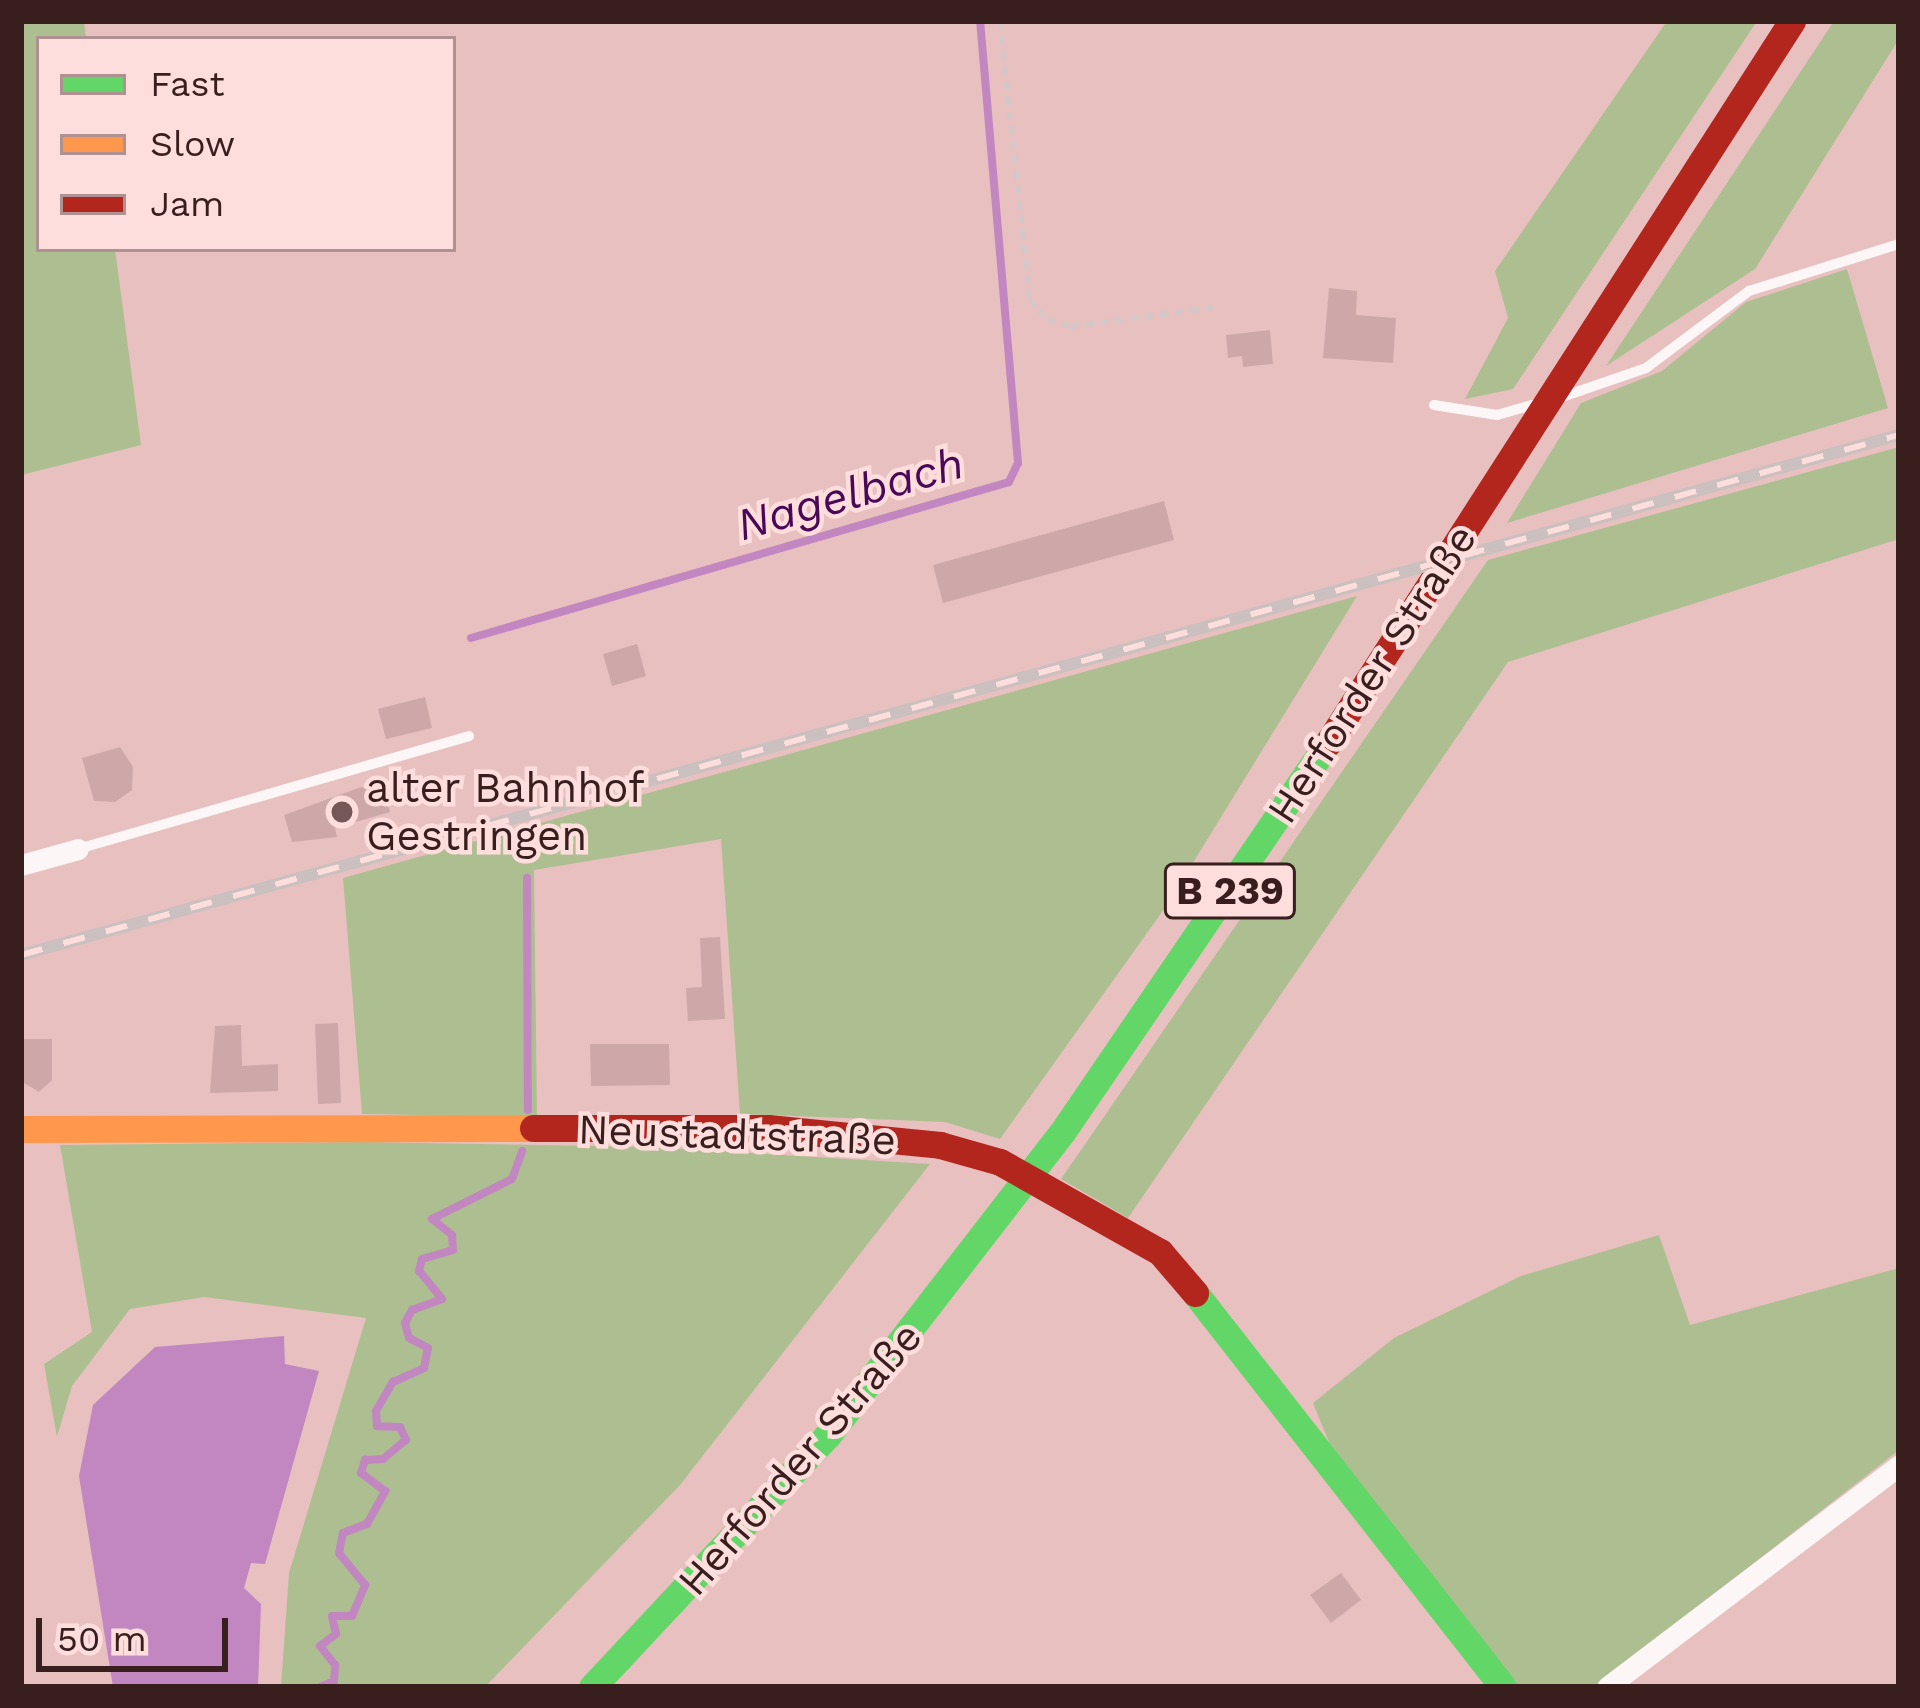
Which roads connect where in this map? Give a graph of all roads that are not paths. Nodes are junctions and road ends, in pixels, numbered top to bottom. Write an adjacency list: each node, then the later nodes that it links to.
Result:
1 (1792, 21): 9 (main road, Herforder Straße / B 239)
2 (1899, 244): 3 (lane)
3 (1434, 405)
4 (470, 736): 5 (lane)
5 (78, 849): 6 (street)
6 (21, 865)
7 (21, 1129): 10 (main road, Neustadtstraße)
8 (1899, 1466): 11 (street)
9 (592, 1687)
10 (1503, 1687)
11 (1607, 1687)

